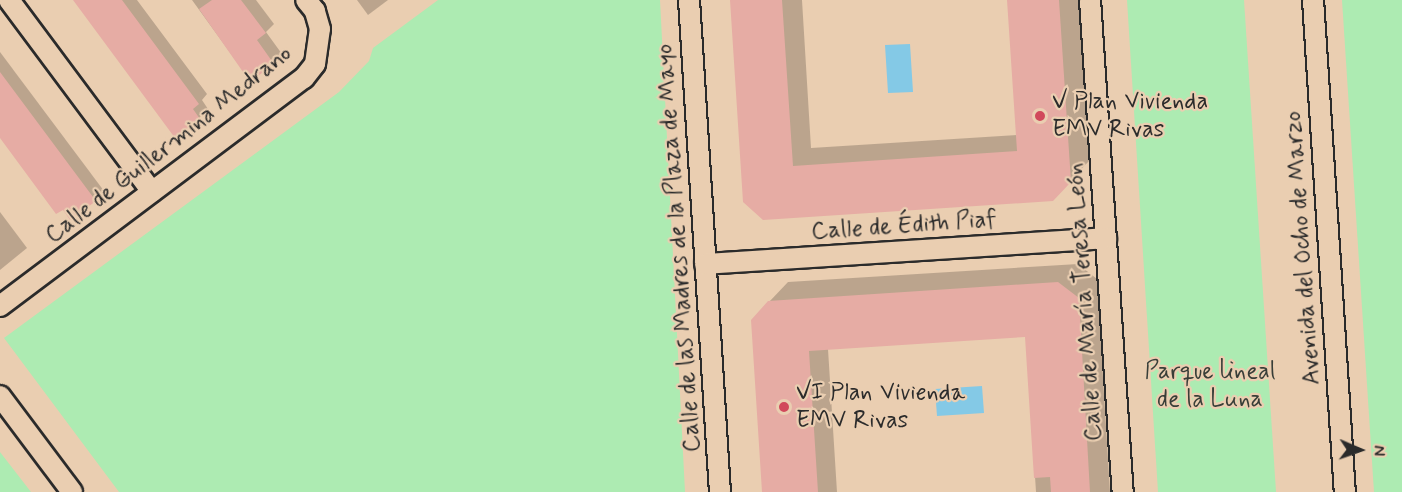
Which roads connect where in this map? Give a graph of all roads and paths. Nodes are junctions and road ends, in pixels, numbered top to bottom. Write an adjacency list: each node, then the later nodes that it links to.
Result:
1 (9, 0): 6 (street)
2 (306, 0): 6 (street, Calle de Guillermina Medrano)
3 (689, 0): 8 (street, Calle de las Madres de la Plaza de Mayo)
4 (1090, 0): 7 (street, Calle de María Teresa León)
5 (1313, 0): 14 (street, Avenida del Ocho de Marzo)
6 (152, 192): 9 (street, Calle de Guillermina Medrano)
7 (1106, 238): 8 (street, Calle de Édith Piaf); 13 (street, Calle de María Teresa León)
8 (705, 264): 12 (street, Calle de las Madres de la Plaza de Mayo)
9 (0, 306)
10 (0, 396): 11 (street)
11 (72, 492)
12 (720, 492)
13 (1123, 492)
14 (1345, 492)

